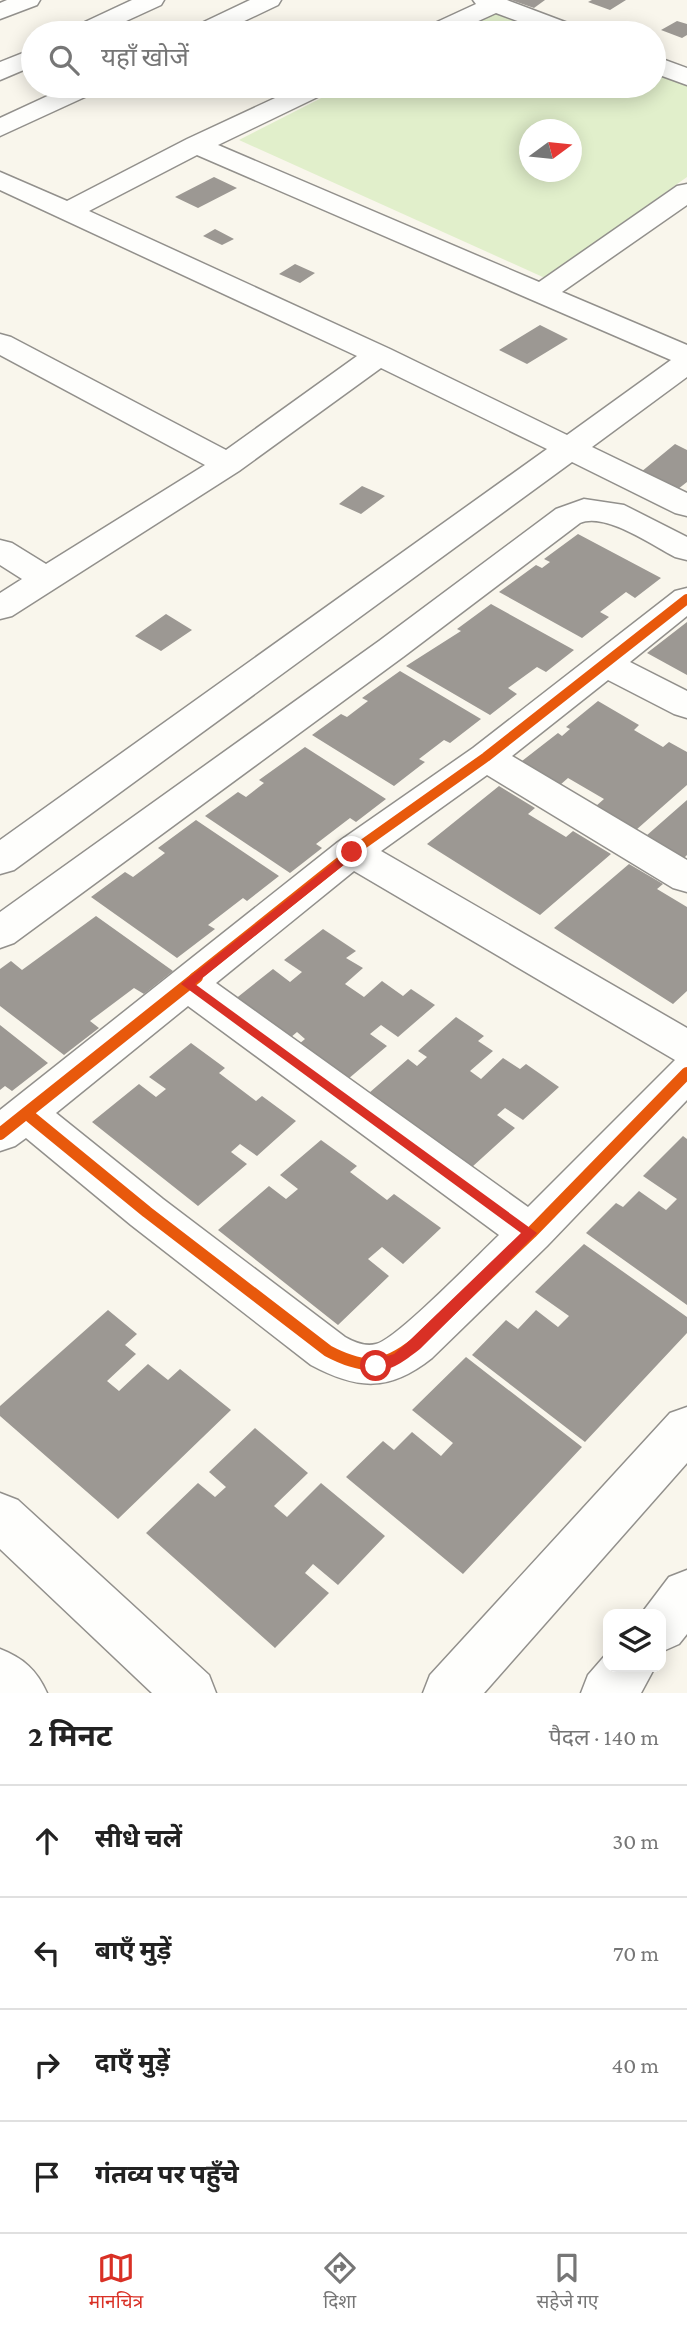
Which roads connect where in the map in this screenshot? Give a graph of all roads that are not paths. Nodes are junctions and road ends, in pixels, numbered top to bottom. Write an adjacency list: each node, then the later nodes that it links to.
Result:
1 (28, 0): 5 (street)
2 (152, 0): 6 (street)
3 (269, 0): 7 (street)
4 (490, 2): 8 (street); 9 (street)
5 (0, 12)
6 (107, 21)
7 (225, 21)
8 (455, 21)
9 (540, 21)
10 (21, 62): 12 (street)
11 (666, 69): 13 (street)
12 (0, 72)
13 (687, 77)
14 (64, 98): 16 (street)
15 (295, 98): 17 (street)
16 (0, 128)
17 (195, 145): 20 (street); 21 (street)
18 (0, 180): 20 (street)
19 (687, 192): 21 (street)
20 (66, 212): 23 (street)
21 (543, 292): 24 (street)
22 (0, 343): 27 (street)
23 (379, 355): 26 (street); 27 (street)
24 (687, 356)
25 (687, 363): 26 (street)
26 (570, 448): 28 (street); 38 (street)
27 (228, 464): 31 (street)
28 (687, 506)
29 (0, 550): 31 (street)
30 (687, 550): 40 (street)
31 (47, 579): 33 (street)
32 (687, 599): 34 (street)
33 (0, 608)
34 (606, 664): 35 (street); 36 (street)
35 (687, 706)
36 (486, 757): 37 (street); 39 (street)
37 (352, 852): 41 (street); 42 (street)
38 (0, 860)
39 (687, 878)
40 (0, 933)
41 (187, 984): 44 (street); 45 (street)
42 (687, 1048)
43 (687, 1073): 45 (street)
44 (13, 1124): 45 (street)
45 (531, 1233)
46 (687, 1429): 54 (street)
47 (0, 1516): 53 (street)
48 (687, 1594): 49 (street)
49 (666, 1621)
50 (625, 1672): 55 (street)
51 (0, 1674): 52 (street)
52 (21, 1693)
53 (190, 1693)
54 (449, 1693)
55 (607, 1693)

